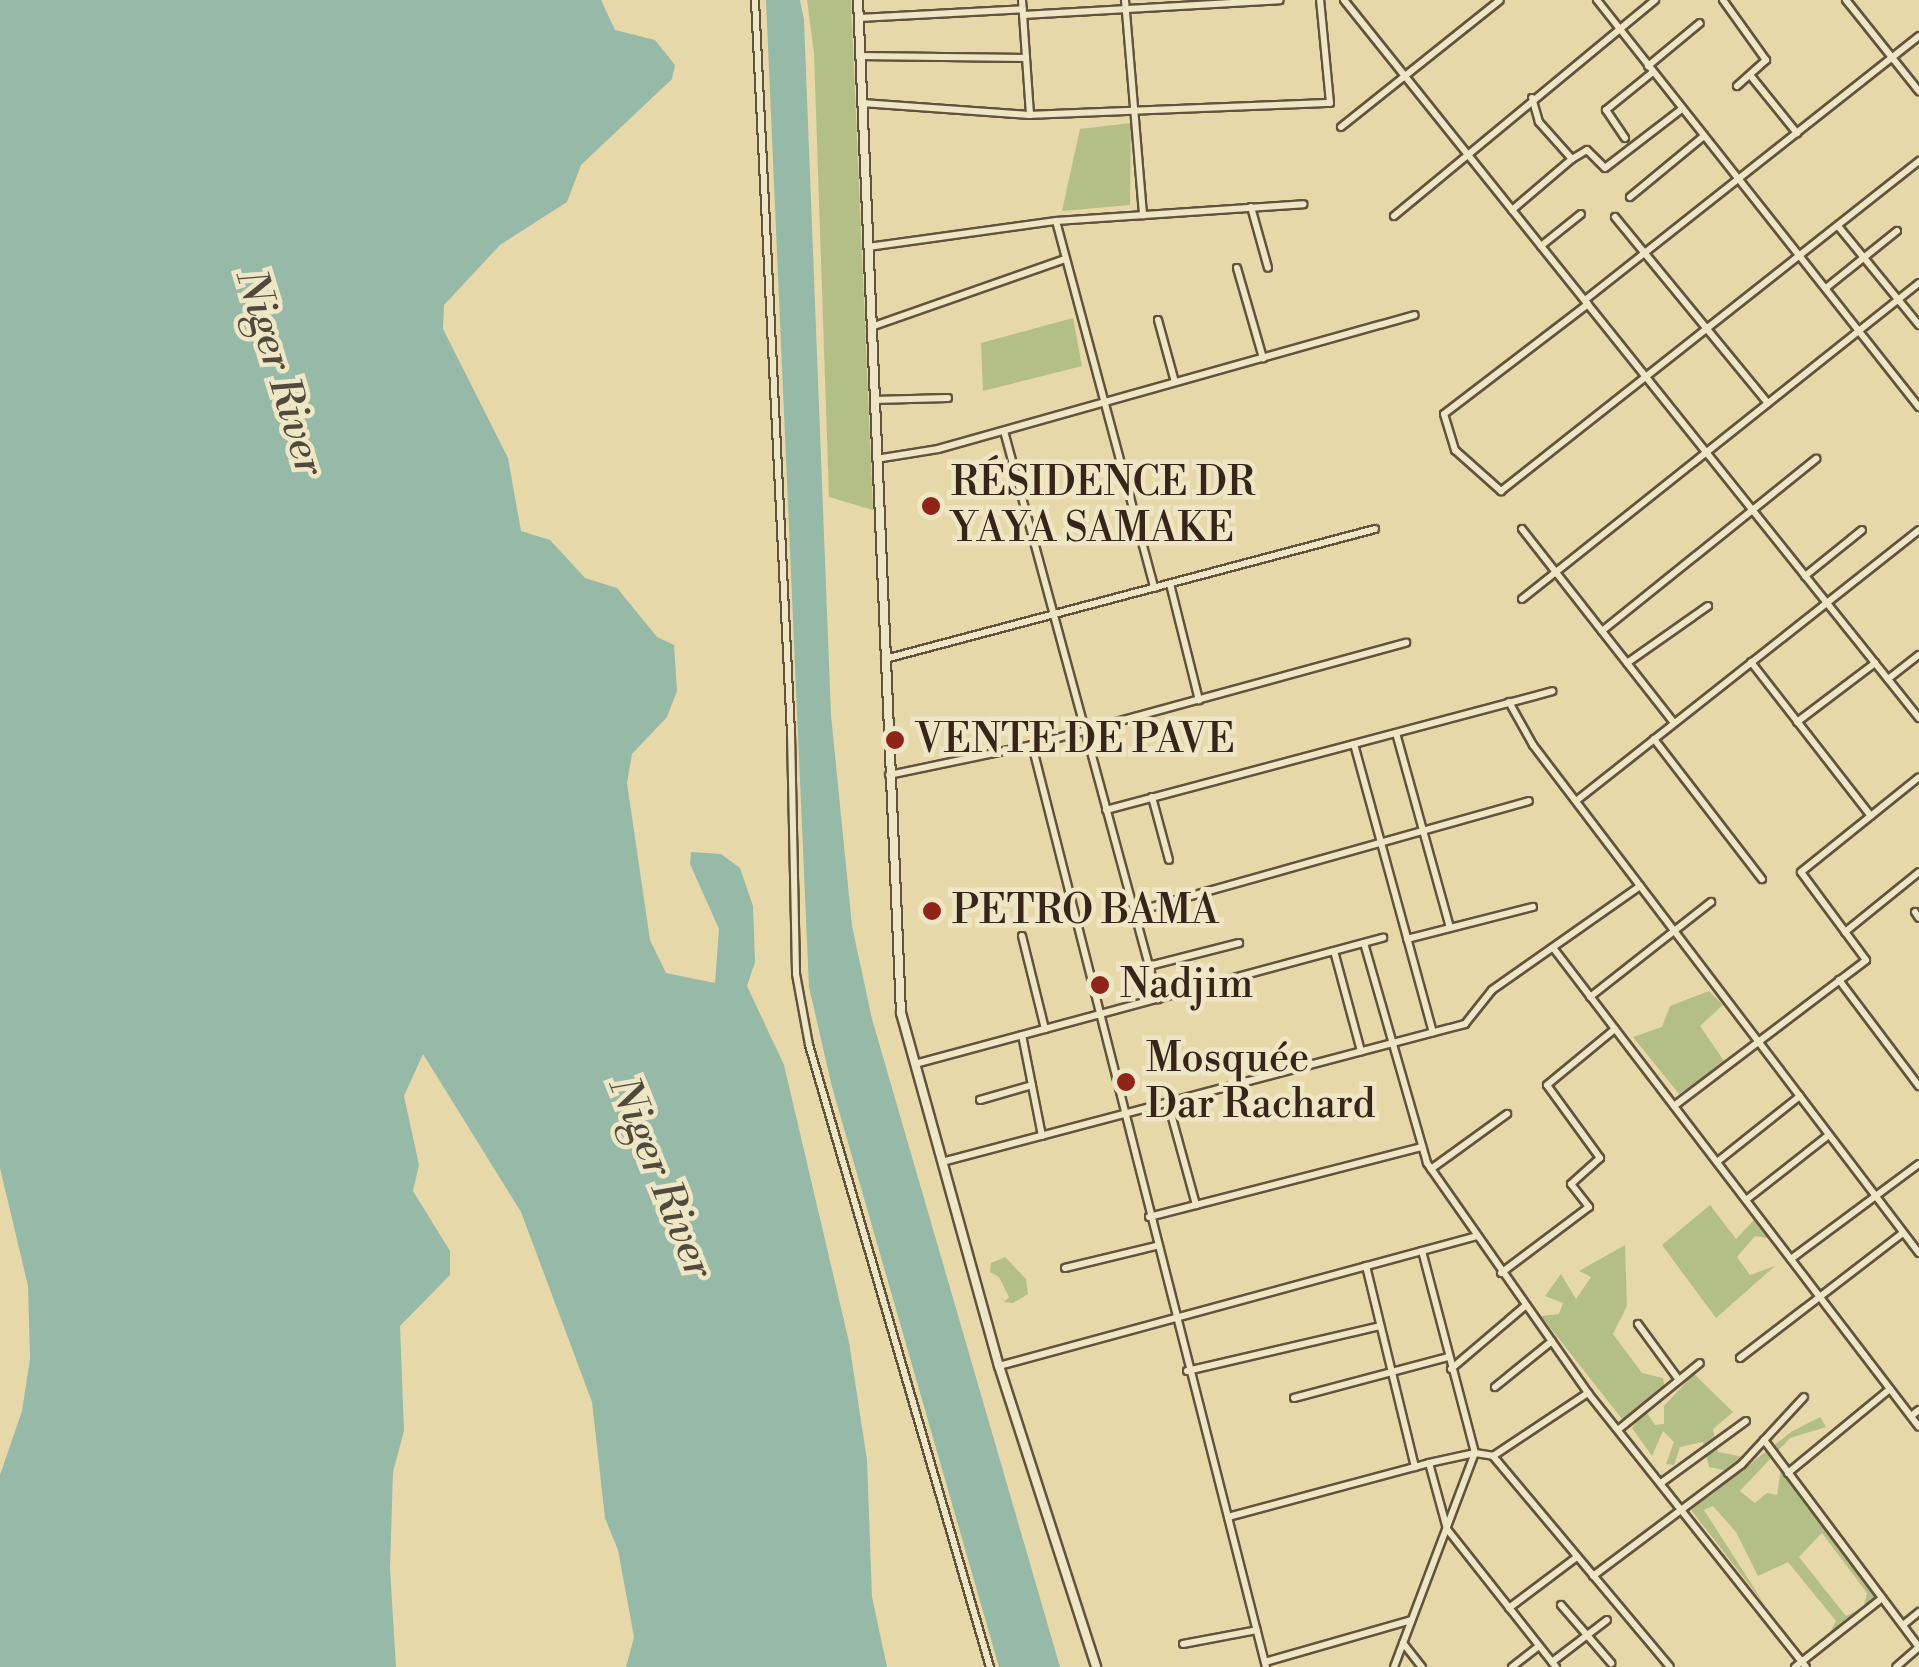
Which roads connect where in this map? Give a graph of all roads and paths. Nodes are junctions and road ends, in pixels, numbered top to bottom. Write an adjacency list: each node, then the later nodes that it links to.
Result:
1 (756, 0): 233 (street)
2 (858, 0): 15 (main road)
3 (1126, 0): 14 (street)
4 (1280, 0): 11 (street)
5 (1320, 0): 30 (street)
6 (1500, 0): 24 (street)
7 (1655, 0): 17 (street)
8 (1723, 0): 23 (street)
9 (1846, 0): 20 (street)
10 (1346, 1): 24 (street)
11 (1228, 2): 14 (street)
12 (1602, 2): 17 (street)
13 (1023, 8): 14 (street); 15 (street); 21 (street)
14 (1126, 12): 30 (street)
15 (859, 18): 19 (main road)
16 (1700, 23): 22 (street)
17 (1619, 29): 22 (street); 27 (street)
18 (1919, 36): 20 (street)
19 (860, 56): 21 (street); 28 (main road)
20 (1892, 57): 26 (street); 33 (street)
21 (1026, 58): 31 (street)
22 (1650, 69): 29 (street); 35 (street)
23 (1750, 75): 25 (street); 33 (street)
24 (1405, 76): 32 (street); 36 (street)
25 (1737, 86)
26 (1919, 91)
27 (1532, 97): 36 (street); 37 (street)
28 (861, 103): 31 (street); 52 (main road)
29 (1682, 109): 34 (street); 37 (street)
30 (1134, 111): 31 (street); 45 (street)
31 (1030, 116)
32 (1341, 127)
33 (1796, 133): 39 (street)
34 (1704, 136): 39 (street); 40 (street)
35 (1625, 138)
36 (1466, 152): 43 (street); 46 (street)
37 (1572, 159): 43 (street)
38 (1919, 161): 49 (street)
39 (1738, 179): 53 (street); 54 (street)
40 (1630, 196)
41 (1304, 204): 42 (street)
42 (1251, 208): 45 (street); 58 (street)
43 (1512, 210): 51 (street)
44 (1581, 214): 51 (street)
45 (1143, 215): 48 (street)
46 (1394, 216)
47 (1615, 217): 53 (street)
48 (1056, 221): 52 (street); 56 (street)
49 (1838, 226): 54 (street); 55 (street)
50 (1898, 231): 55 (street)
51 (1541, 246): 62 (street)
52 (868, 247): 66 (main road)
53 (1644, 256): 62 (street); 67 (street)
54 (1800, 256): 60 (street); 67 (street)
55 (1863, 256): 60 (street); 61 (street)
56 (1066, 260): 66 (street); 74 (street)
57 (1238, 268): 69 (street)
58 (1268, 268)
59 (1919, 283): 61 (street)
60 (1826, 288): 68 (street)
61 (1897, 299): 65 (street); 68 (street)
62 (1586, 302): 70 (street); 70 (street)
63 (1416, 315): 69 (street)
64 (1158, 320): 71 (street)
65 (1919, 325)
66 (871, 328): 73 (main road)
67 (1705, 330): 70 (street); 75 (street)
68 (1859, 332): 75 (street); 76 (street)
69 (1262, 358): 71 (street)
70 (1647, 378): 78 (street)
71 (1176, 382): 74 (street)
72 (948, 398): 73 (street)
73 (874, 400): 79 (main road)
74 (1103, 403): 77 (street); 89 (street)
75 (1768, 403): 78 (street)
76 (1919, 407)
77 (1004, 431): 79 (street); 93 (street)
78 (1706, 452): 81 (street); 86 (street)
79 (876, 458): 97 (main road)
80 (1816, 459): 81 (street)
81 (1752, 510): 87 (street); 94 (street)
82 (1522, 528): 86 (street)
83 (1375, 529): 88 (street)
84 (1862, 530): 87 (street)
85 (1919, 530): 91 (street)
86 (1556, 572): 90 (street); 94 (street)
87 (1806, 576): 91 (street)
88 (1170, 584): 89 (street); 103 (street)
89 (1154, 588): 93 (street)
90 (1522, 598)
91 (1826, 603): 98 (street); 100 (street)
92 (1708, 606): 99 (street)
93 (1054, 618): 97 (street); 108 (street)
94 (1602, 631): 99 (street)
95 (1406, 643): 103 (street)
96 (1919, 655): 101 (street)
97 (886, 659): 113 (main road)
98 (1751, 662): 106 (street); 107 (street)
99 (1627, 663): 107 (street)
100 (1875, 663): 101 (street); 106 (street)
101 (1888, 679): 105 (street)
102 (1552, 691): 104 (street)
103 (1199, 700): 108 (street)
104 (1509, 702): 109 (street); 116 (street)
105 (1919, 718)
106 (1798, 722): 119 (street)
107 (1674, 723): 110 (street)
108 (1085, 731): 112 (street); 118 (street)
109 (1396, 732): 111 (street); 120 (street)
110 (1654, 739): 116 (street); 124 (street)
111 (1354, 744): 115 (street); 121 (street)
112 (1032, 745): 113 (street); 143 (street)
113 (888, 776): 151 (main road)
114 (1919, 777): 119 (street)
115 (1152, 797): 118 (street); 122 (street)
116 (1576, 801): 125 (street)
117 (1530, 802): 120 (street)
118 (1106, 810): 128 (street)
119 (1872, 816): 131 (street)
120 (1423, 831): 121 (street); 129 (street)
121 (1381, 843): 128 (street); 134 (street)
122 (1169, 860)
123 (1919, 872): 131 (street)
124 (1762, 879)
125 (1640, 886): 130 (street); 137 (street)
126 (1710, 902): 130 (street)
127 (1532, 907): 129 (street)
128 (1134, 912): 139 (street)
129 (1450, 928): 134 (street)
130 (1674, 930): 141 (street); 148 (street)
131 (1846, 932): 140 (street)
132 (1022, 936): 144 (street)
133 (1382, 938): 136 (street)
134 (1407, 939): 146 (street)
135 (1238, 943): 139 (street)
136 (1364, 943): 138 (street); 149 (street)
137 (1554, 949): 141 (street); 146 (street)
138 (1334, 951): 142 (street); 150 (street)
139 (1149, 966): 142 (street)
140 (1839, 980): 148 (street); 153 (street)
141 (1590, 997): 145 (street)
142 (1158, 998): 143 (street)
143 (1098, 1014): 144 (street); 159 (street)
144 (1046, 1029): 147 (street)
145 (1615, 1030): 157 (street); 179 (street)
146 (1433, 1032): 149 (street)
147 (1022, 1035): 151 (street); 152 (street)
148 (1758, 1042): 154 (street); 157 (street)
149 (1392, 1043): 150 (street); 162 (street)
150 (1361, 1052): 156 (street)
151 (914, 1064): 163 (main road)
152 (1032, 1085): 155 (street); 161 (street)
153 (1919, 1086)
154 (1800, 1096): 160 (street); 164 (street)
155 (980, 1100)
156 (1168, 1104): 159 (street); 169 (street)
157 (1674, 1106): 164 (street)
158 (1508, 1114): 166 (street)
159 (1124, 1115): 161 (street); 170 (street)
160 (1830, 1135): 167 (street); 168 (street)
161 (1042, 1136): 163 (street)
162 (1422, 1147): 166 (street); 169 (street)
163 (942, 1162): 189 (main road)
164 (1716, 1162): 168 (street)
165 (1919, 1164): 167 (street)
166 (1431, 1170): 172 (street)
167 (1876, 1196): 171 (street); 176 (street)
168 (1746, 1200): 176 (street)
169 (1196, 1205): 170 (street)
170 (1148, 1217): 173 (street)
171 (1904, 1233): 175 (street); 180 (street)
172 (1476, 1236): 174 (street); 179 (street)
173 (1156, 1246): 178 (street); 182 (street)
174 (1422, 1251): 177 (street); 186 (street)
175 (1919, 1253)
176 (1791, 1259): 180 (street)
177 (1366, 1266): 182 (street); 184 (street)
178 (1064, 1268)
179 (1502, 1273): 181 (street)
180 (1819, 1296): 187 (street); 195 (street)
181 (1525, 1306): 185 (street); 190 (street)
182 (1174, 1319): 189 (street); 191 (street)
183 (1638, 1324): 193 (street)
184 (1381, 1326): 191 (street); 192 (street)
185 (1552, 1341): 194 (street); 196 (street)
186 (1448, 1357): 190 (street); 192 (street)
187 (1740, 1358)
188 (1700, 1363): 193 (street)
189 (999, 1366): 234 (main road)
190 (1451, 1369): 205 (street)
191 (1187, 1371): 212 (street)
192 (1392, 1371): 197 (street); 208 (street)
193 (1679, 1380): 203 (street)
194 (1496, 1386)
195 (1890, 1389): 200 (street); 209 (street)
196 (1588, 1393): 203 (street); 206 (street)
197 (1294, 1398)
198 (1804, 1398): 204 (street)
199 (1919, 1410): 200 (street)
200 (1911, 1416): 202 (street)
201 (1746, 1421): 210 (street)
202 (1919, 1427)
203 (1619, 1429): 210 (street)
204 (1764, 1440): 209 (street); 211 (street)
205 (1476, 1453): 206 (street); 207 (street); 213 (street)
206 (1493, 1456): 214 (street)
207 (1429, 1463): 208 (street); 213 (street)
208 (1415, 1467): 212 (street)
209 (1788, 1473): 216 (street)
210 (1661, 1483): 211 (street)
211 (1683, 1512): 215 (street); 232 (street)
212 (1227, 1517): 223 (street)
213 (1447, 1529): 218 (street); 220 (street)
214 (1577, 1557): 215 (street); 218 (street)
215 (1593, 1576): 231 (street)
216 (1882, 1598): 222 (street); 232 (street)
217 (1560, 1606): 224 (street)
218 (1509, 1608): 227 (street)
219 (1919, 1612): 222 (street)
220 (1412, 1620): 225 (street); 228 (street)
221 (1607, 1620): 224 (street)
222 (1902, 1625): 239 (street)
223 (1257, 1630): 226 (street); 228 (street)
224 (1586, 1636): 229 (street); 230 (street)
225 (1404, 1643): 235 (street); 236 (street)
226 (1183, 1644)
227 (1539, 1646): 229 (street); 237 (street)
228 (1266, 1664)
229 (1554, 1664)
230 (1610, 1664)
231 (1667, 1664): 238 (street)
232 (1801, 1665)
233 (990, 1667)
234 (1096, 1667)
235 (1394, 1667)
236 (1422, 1667)
237 (1512, 1667)
238 (1654, 1667)
239 (1896, 1667)

